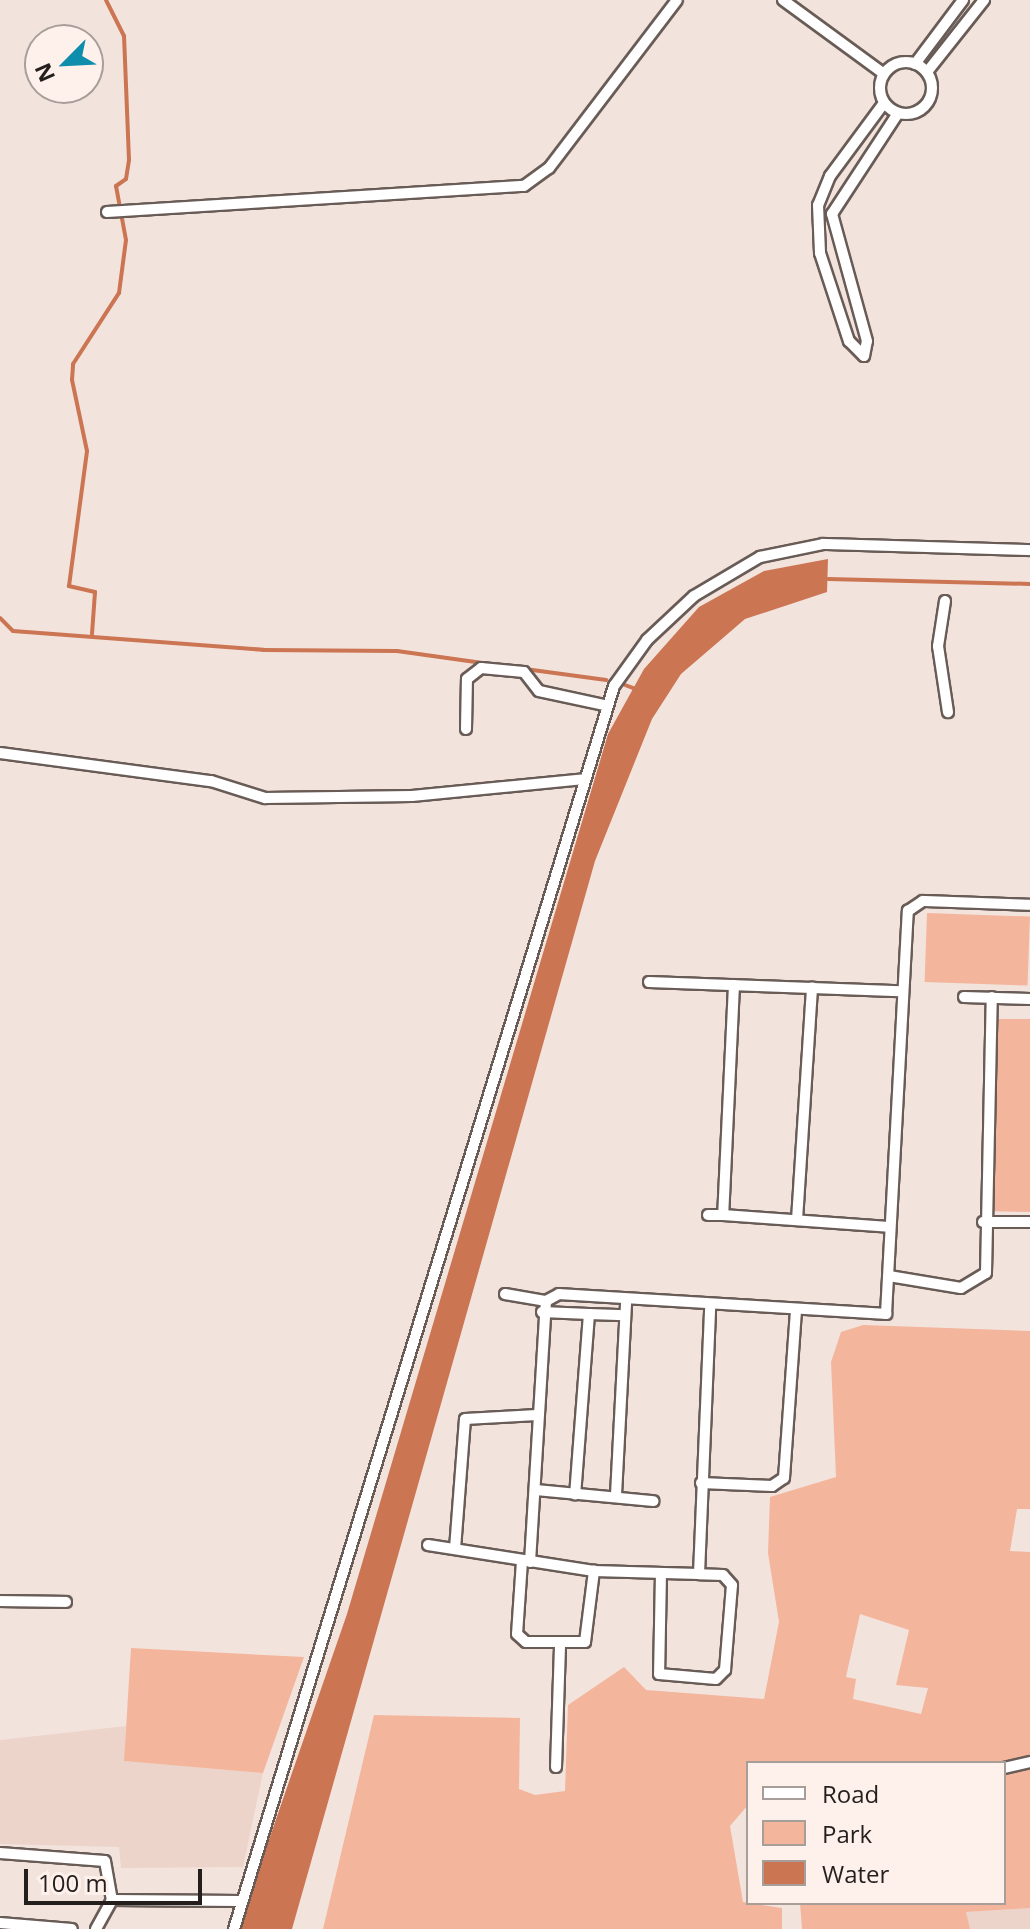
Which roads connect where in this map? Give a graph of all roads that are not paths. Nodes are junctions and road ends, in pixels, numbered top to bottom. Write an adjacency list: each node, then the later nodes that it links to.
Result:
1 (677, 0): 10 (street)
2 (783, 0): 7 (street)
3 (963, 0): 5 (street)
4 (984, 0): 6 (street)
5 (915, 64): 6 (street); 7 (street)
6 (927, 72): 9 (street)
7 (884, 74): 8 (street)
8 (884, 103): 9 (street); 9 (street)
9 (898, 113)
10 (107, 212)
11 (1030, 550): 13 (street)
12 (945, 601): 14 (street)
13 (604, 705): 15 (street); 17 (street)
14 (948, 712)
15 (466, 729)
16 (0, 753): 17 (street)
17 (584, 779): 60 (street)
18 (1030, 905): 22 (street)
19 (649, 982): 20 (street)
20 (734, 985): 21 (street); 27 (street)
21 (812, 987): 22 (street); 28 (street)
22 (900, 991): 31 (street)
23 (964, 997): 24 (street)
24 (992, 997): 25 (street); 29 (street)
25 (1030, 999)
26 (708, 1215): 27 (street)
27 (723, 1215): 28 (street)
28 (797, 1220): 31 (street)
29 (983, 1222): 30 (street); 32 (street)
30 (1030, 1222)
31 (889, 1227): 32 (street)
32 (889, 1276): 37 (street)
33 (505, 1294): 35 (street)
34 (626, 1301): 35 (street); 36 (street); 39 (street)
35 (544, 1307): 38 (street); 40 (street)
36 (710, 1307): 37 (street); 41 (street)
37 (796, 1312): 41 (street)
38 (589, 1314): 39 (street); 43 (street)
39 (625, 1315): 44 (street)
40 (537, 1415): 42 (street); 47 (street)
41 (701, 1483): 51 (street)
42 (536, 1490): 43 (street); 48 (street)
43 (575, 1494): 44 (street)
44 (616, 1495): 45 (street)
45 (653, 1501)
46 (428, 1545): 47 (street)
47 (455, 1549): 48 (street)
48 (526, 1561): 49 (street); 54 (street)
49 (594, 1571): 50 (street); 54 (street)
50 (661, 1573): 51 (street); 51 (street)
51 (699, 1574)
52 (0, 1601): 53 (street)
53 (66, 1602)
54 (560, 1645): 56 (street)
55 (1030, 1762): 57 (street)
56 (556, 1767)
57 (1006, 1768)
58 (0, 1853): 59 (street)
59 (112, 1900): 60 (street); 63 (street)
60 (241, 1901): 64 (street)
61 (0, 1923): 62 (street)
62 (72, 1929)
63 (96, 1929)
64 (234, 1929)

